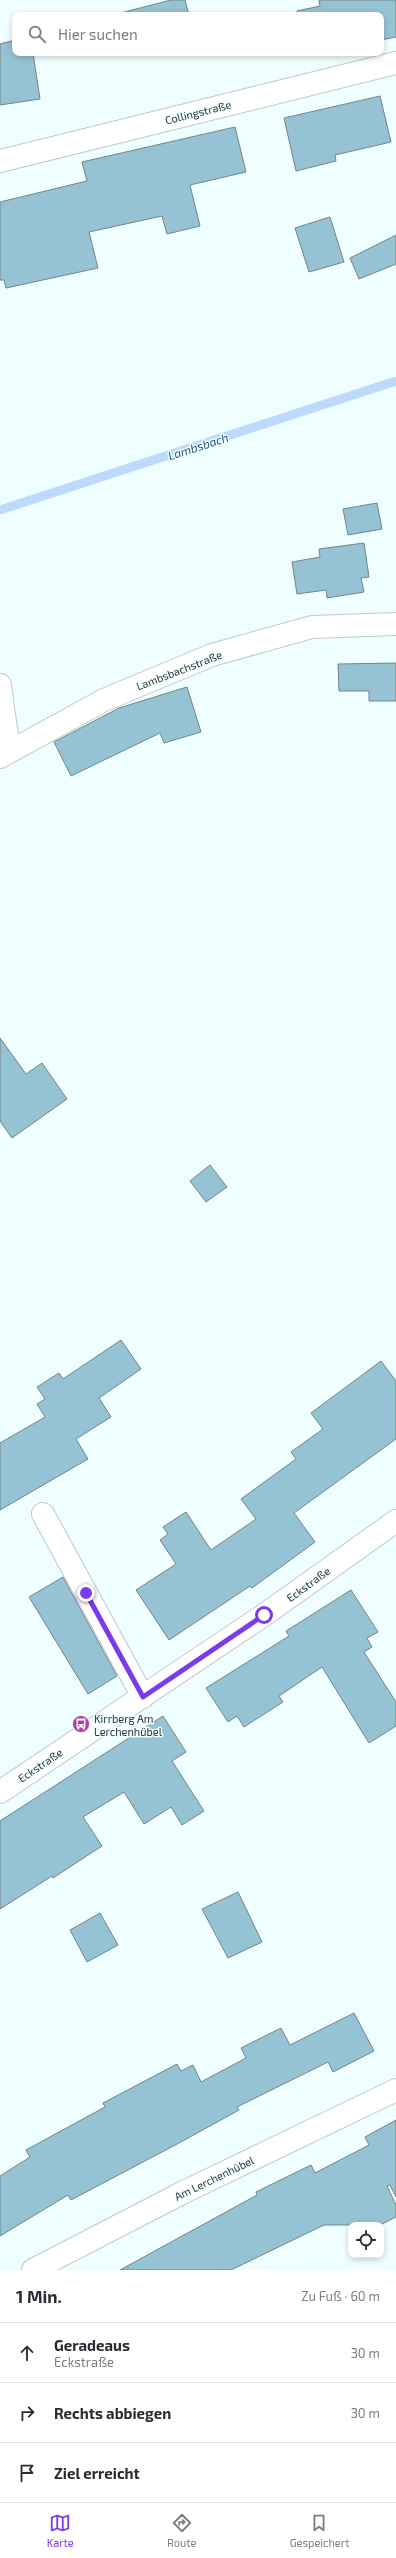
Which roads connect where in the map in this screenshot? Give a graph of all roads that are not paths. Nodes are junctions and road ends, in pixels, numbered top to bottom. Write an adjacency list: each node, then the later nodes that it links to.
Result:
1 (396, 63): 2 (street, Collingstraße)
2 (0, 161)
3 (396, 624): 5 (street, Lambsbachstraße)
4 (0, 686): 5 (street)
5 (5, 754)
6 (43, 1514): 8 (street)
7 (396, 1521): 8 (street, Eckstraße)
8 (143, 1697): 9 (street, Eckstraße)
9 (0, 1792)
10 (396, 2090): 11 (street, Am Lerchenhübel)
11 (33, 2270)

